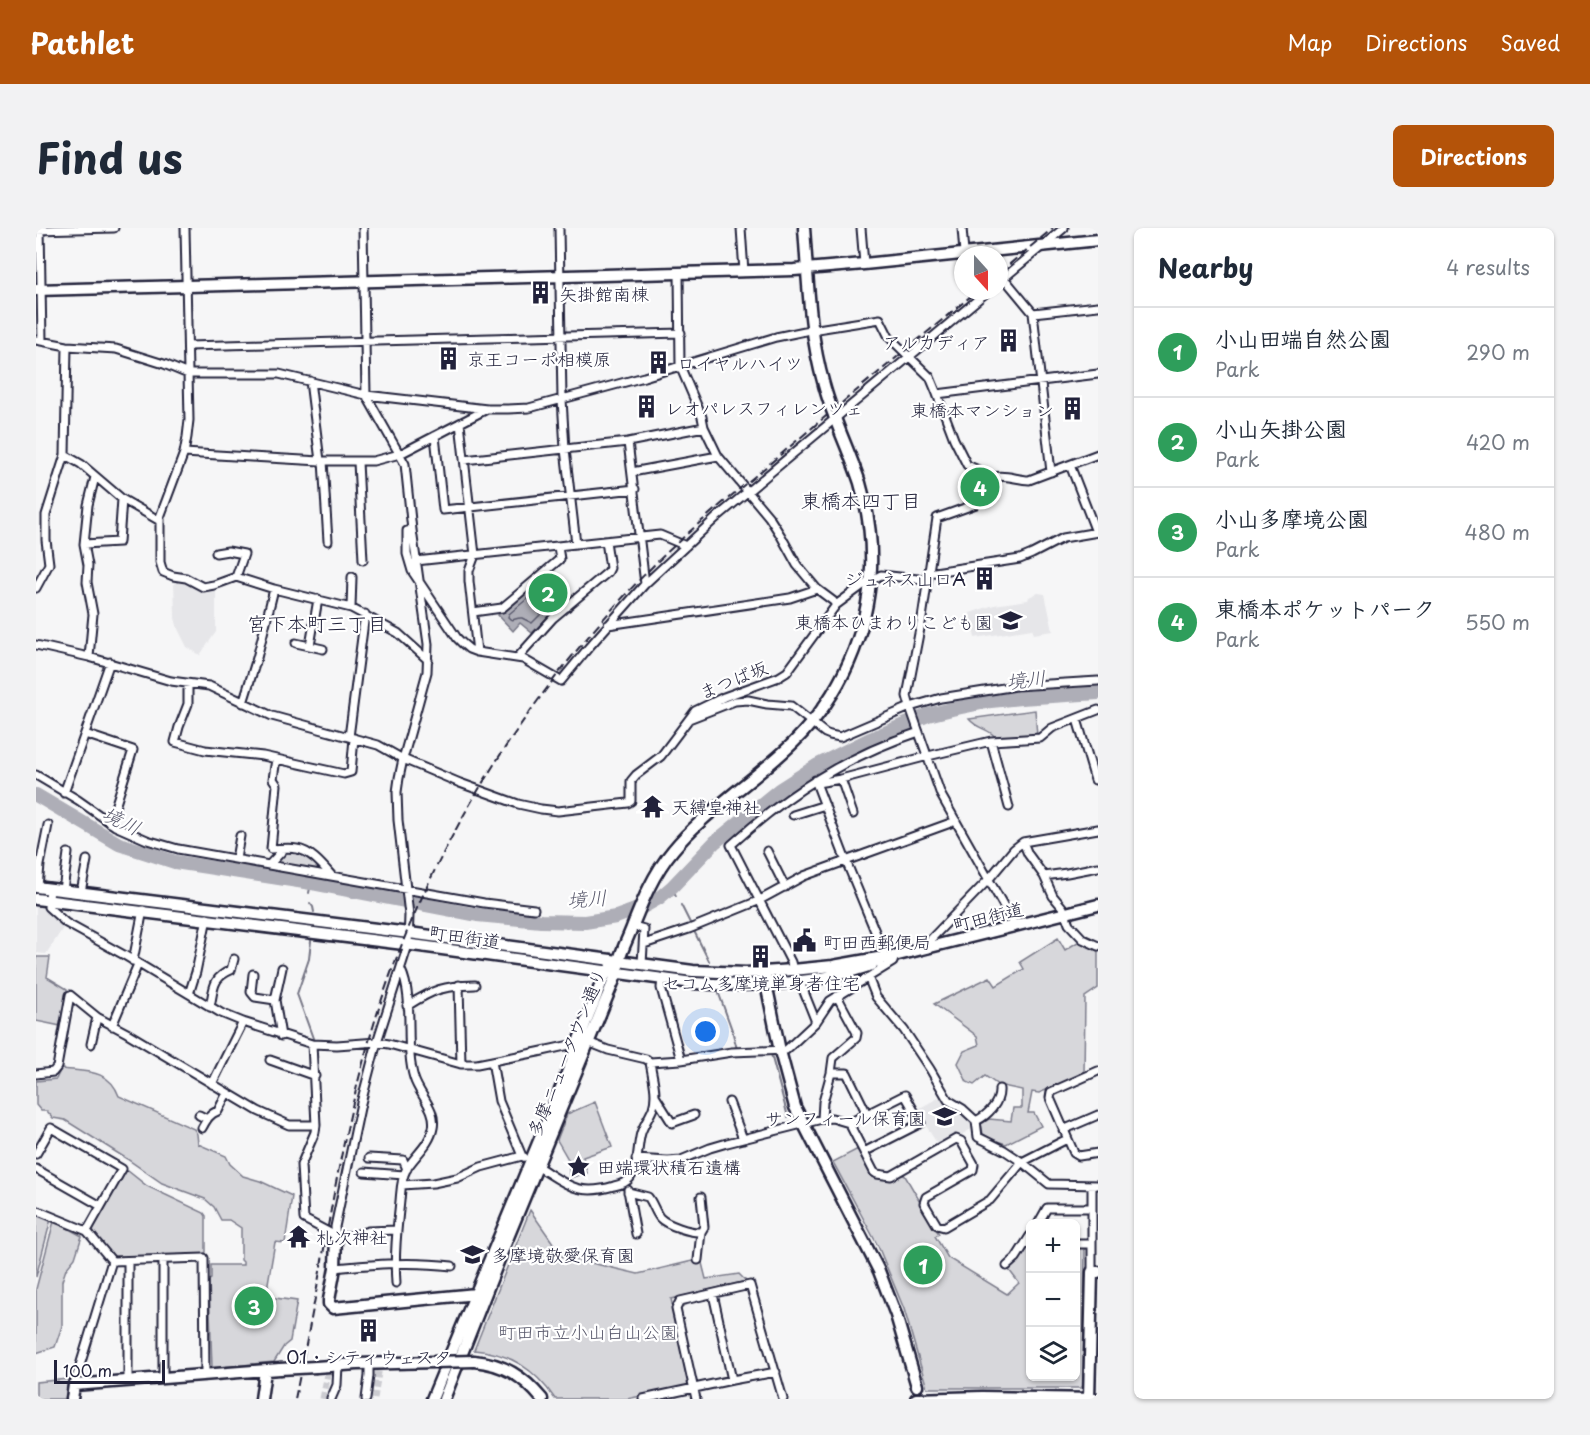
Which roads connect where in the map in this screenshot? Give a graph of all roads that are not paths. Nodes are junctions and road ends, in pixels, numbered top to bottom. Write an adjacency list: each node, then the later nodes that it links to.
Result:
1 (114, 228): 10 (street)
2 (185, 228): 23 (street)
3 (363, 228): 22 (street)
4 (559, 228): 21 (street)
5 (741, 228): 18 (street)
6 (804, 228): 17 (street, 多摩ニュータウン通り)
7 (861, 228): 16 (street)
8 (962, 228): 13 (street)
9 (1064, 228): 12 (street)
10 (38, 230): 25 (street)
11 (1098, 240): 12 (street)
12 (1043, 245): 14 (street); 20 (street)
13 (963, 246)
14 (1008, 249)
15 (954, 254): 16 (street)
16 (864, 264): 17 (street)
17 (807, 269): 18 (street); 29 (street, 多摩ニュータウン通り)
18 (744, 272): 19 (street)
19 (679, 273): 21 (street); 30 (street)
20 (1008, 274)
21 (560, 276): 22 (street); 31 (street)
22 (364, 281): 23 (street); 33 (street)
23 (187, 286): 25 (street); 35 (street)
24 (1008, 287): 28 (street)
25 (39, 290): 32 (street)
26 (977, 300): 36 (street)
27 (1098, 306): 28 (street)
28 (1033, 313): 41 (street)
29 (812, 329): 36 (street); 37 (street); 46 (street, 多摩ニュータウン通り)
30 (681, 333): 31 (street); 37 (street)
31 (561, 336): 33 (street); 44 (street)
32 (39, 341): 34 (street)
33 (365, 342): 35 (street); 42 (street)
34 (67, 346): 38 (street); 55 (street)
35 (188, 346): 38 (street)
36 (909, 357): 43 (street); 46 (street)
37 (680, 366): 44 (street); 48 (street)
38 (188, 374): 40 (street); 52 (street)
39 (1098, 374): 41 (street)
40 (310, 381): 42 (street); 58 (street)
41 (1041, 381): 43 (street); 62 (street)
42 (366, 394): 45 (street); 53 (street)
43 (937, 394): 64 (street)
44 (562, 399): 45 (street); 51 (street)
45 (487, 409): 47 (street)
46 (835, 419): 66 (street); 88 (street, 多摩ニュータウン通り)
47 (460, 423): 49 (street); 57 (street)
48 (704, 428): 50 (street); 56 (street)
49 (435, 436): 53 (street); 69 (street)
50 (628, 442): 51 (street); 61 (street)
51 (565, 449): 57 (street); 67 (street)
52 (184, 453): 58 (street); 70 (street)
53 (400, 454): 59 (street); 71 (street)
54 (1098, 454): 60 (street)
55 (65, 455): 63 (street); 91 (street)
56 (718, 456): 61 (street); 66 (street)
57 (464, 460): 69 (street)
58 (322, 461): 59 (street); 74 (street)
59 (358, 462): 82 (street)
60 (1070, 465): 62 (street); 72 (street)
61 (633, 471): 65 (street)
62 (1051, 472): 64 (street)
63 (95, 477): 68 (street); 76 (street)
64 (994, 477): 85 (street)
65 (634, 489): 67 (street); 73 (street)
66 (748, 491): 78 (street); 93 (street)
67 (570, 497): 69 (street); 77 (street)
68 (122, 499): 70 (street); 76 (street)
69 (469, 507): 81 (street)
70 (160, 521): 86 (street)
71 (412, 530): 83 (street); 89 (street)
72 (1097, 532): 85 (street)
73 (640, 538): 75 (street); 78 (street); 90 (street)
74 (328, 541)
75 (606, 541): 77 (street); 96 (street)
76 (84, 543): 106 (street)
77 (576, 544): 79 (street)
78 (686, 546): 90 (street)
79 (558, 547): 81 (street); 84 (street)
80 (216, 553): 86 (street)
81 (475, 555): 83 (street); 98 (street)
82 (363, 560)
83 (416, 561): 89 (street)
84 (542, 575): 96 (street); 98 (street)
85 (928, 576): 88 (street); 113 (street)
86 (236, 577): 92 (street)
87 (352, 577): 97 (street)
88 (870, 580): 95 (street); 117 (street, 多摩ニュータウン通り)
89 (418, 582): 105 (street); 108 (street)
90 (645, 584): 100 (street)
91 (36, 588)
92 (274, 589): 94 (street); 112 (street)
93 (817, 590): 95 (street); 100 (street)
94 (318, 600): 97 (street); 103 (street)
95 (836, 605): 116 (street, まつば坂)
96 (567, 607): 107 (street)
97 (351, 608): 99 (street)
98 (473, 612): 105 (street)
99 (365, 614): 108 (street); 120 (street)
100 (608, 625): 107 (street)
101 (296, 643): 103 (street)
102 (36, 645): 106 (street)
103 (310, 646): 104 (street)
104 (323, 649)
105 (477, 652): 107 (street)
106 (89, 657): 109 (street)
107 (518, 657)
108 (428, 660): 124 (street)
109 (110, 662): 111 (street); 119 (street)
110 (1098, 681): 113 (street)
111 (188, 684): 112 (street); 123 (street)
112 (243, 703): 120 (street)
113 (910, 709): 117 (street); 118 (street)
114 (1098, 710): 115 (street)
115 (1077, 718): 121 (street); 127 (street)
116 (689, 719): 117 (street); 124 (street)
117 (812, 723): 166 (street, 多摩ニュータウン通り)
118 (918, 731): 122 (street); 128 (street)
119 (85, 734): 129 (street); 135 (street)
120 (351, 738): 123 (street); 124 (street)
121 (991, 741): 122 (street); 131 (street)
122 (928, 756): 126 (street); 134 (street)
123 (276, 759): 140 (street)
124 (403, 759): 154 (street)
125 (36, 775): 129 (street)
126 (842, 779): 128 (street); 132 (street)
127 (1095, 780)
128 (816, 781): 130 (street); 159 (street)
129 (64, 793): 135 (street)
130 (825, 805): 133 (street); 145 (street)
131 (1009, 807)
132 (853, 814)
133 (793, 815)
134 (956, 821): 145 (street); 150 (street)
135 (110, 823): 143 (street)
136 (48, 825): 155 (street)
137 (1098, 829): 139 (street)
138 (240, 836): 143 (street)
139 (1023, 842): 149 (street); 150 (street)
140 (284, 849): 146 (street); 148 (street)
141 (767, 851): 151 (street)
142 (68, 853): 153 (street)
143 (236, 859): 146 (street)
144 (87, 860): 156 (street)
145 (846, 861): 151 (street); 175 (street)
146 (269, 865): 148 (street)
147 (1098, 867): 149 (street)
148 (332, 876): 154 (street)
149 (1044, 876): 164 (street)
150 (989, 879): 167 (street); 172 (street)
151 (785, 887): 159 (street)
152 (50, 889): 153 (street, 町田街道); 155 (street, 町田街道); 157 (street)
153 (63, 890): 156 (street, 町田街道)
154 (407, 890): 162 (street); 168 (street)
155 (36, 891): 157 (street, 町田街道)
156 (81, 892): 158 (street, 町田街道)
157 (49, 900): 163 (street, 町田街道); 176 (street)
158 (145, 900): 161 (street, 町田街道); 163 (street)
159 (758, 901): 169 (street); 180 (street)
160 (1098, 905): 164 (street, 町田街道)
161 (208, 908): 165 (street); 168 (street, 町田街道)
162 (534, 909)
163 (143, 912): 165 (street, 町田街道); 176 (street)
164 (1065, 914): 167 (street, 町田街道); 171 (street)
165 (206, 920): 170 (street, 町田街道); 190 (street)
166 (633, 925): 169 (street); 174 (street, 多摩ニュータウン通り)
167 (1015, 926): 172 (street, 町田街道)
168 (409, 933): 170 (street); 174 (street, 町田街道)
169 (644, 944): 177 (street)
170 (408, 945): 179 (street); 181 (street, 町田街道)
171 (1098, 946)
172 (929, 947): 175 (street, 町田街道)
173 (234, 958): 194 (street)
174 (618, 961): 177 (street, 町田街道); 181 (street, 多摩ニュータウン通り)
175 (885, 961): 180 (street, 町田街道); 184 (street); 186 (street, 町田街道)
176 (135, 962): 190 (street); 198 (street)
177 (642, 964): 182 (street, 町田街道)
178 (282, 968): 192 (street)
179 (401, 970): 193 (street); 200 (street)
180 (793, 970): 182 (street, 町田街道)
181 (612, 972): 185 (street, 町田街道); 201 (street, 多摩ニュータウン通り); 204 (street, 多摩ニュータウン通り)
182 (765, 972): 187 (street)
183 (254, 974): 192 (street)
184 (868, 977): 191 (street); 227 (street)
185 (662, 979): 187 (street, 町田街道); 208 (street)
186 (800, 982): 187 (street, 町田街道); 197 (street)
187 (767, 984): 206 (street)
188 (459, 985): 189 (street); 193 (street); 211 (street)
189 (475, 985)
190 (189, 994): 194 (street)
191 (837, 996): 197 (street); 213 (street)
192 (275, 1000): 199 (street)
193 (407, 1006): 205 (street)
194 (210, 1007): 196 (street)
195 (97, 1017): 198 (street); 202 (street); 214 (street)
196 (243, 1022): 199 (street); 216 (street)
197 (816, 1022): 206 (street)
198 (112, 1026): 216 (street)
199 (281, 1036): 203 (street)
200 (377, 1042): 203 (street); 205 (street); 258 (street)
201 (588, 1042): 210 (street); 240 (street, 多摩ニュータウン通り)
202 (91, 1044)
203 (312, 1044): 215 (street)
204 (576, 1045): 209 (street); 240 (street, 多摩ニュータウン通り)
205 (410, 1049): 211 (street); 244 (street)
206 (780, 1051): 208 (street); 229 (street)
207 (270, 1060): 215 (street)
208 (681, 1060): 210 (street)
209 (492, 1061): 211 (street); 240 (street)
210 (650, 1062): 219 (street)
211 (461, 1064)
212 (1098, 1071): 232 (street)
213 (831, 1073): 221 (street); 226 (street)
214 (36, 1074)
215 (315, 1076): 230 (street)
216 (212, 1084): 218 (street)
217 (999, 1089): 227 (street)
218 (227, 1093): 225 (street); 230 (street)
219 (655, 1096): 223 (street); 239 (street)
220 (729, 1102): 233 (street)
221 (867, 1114): 228 (street); 235 (street)
222 (199, 1115): 225 (street)
223 (693, 1115)
224 (1098, 1115): 232 (street)
225 (207, 1119): 231 (street)
226 (822, 1119): 228 (street); 229 (street)
227 (976, 1121): 241 (street)
228 (849, 1123): 235 (street)
229 (803, 1124): 233 (street); 284 (street)
230 (316, 1125): 258 (street)
231 (202, 1128)
232 (1064, 1130): 234 (street)
233 (743, 1139): 239 (street)
234 (1067, 1139): 236 (street); 241 (street)
235 (864, 1152): 241 (street)
236 (1098, 1153)
237 (36, 1154): 250 (street)
238 (369, 1158): 244 (street)
239 (636, 1159): 245 (street)
240 (530, 1160): 245 (street); 246 (street); 272 (street, 多摩ニュータウン通り); 291 (street, 多摩ニュータウン通り)
241 (1022, 1162): 247 (street)
242 (36, 1168): 250 (street)
243 (364, 1172): 244 (street)
244 (406, 1172): 246 (street)
245 (625, 1182): 248 (street)
246 (402, 1185): 254 (street)
247 (1095, 1185): 251 (street)
248 (628, 1192): 256 (street); 257 (street)
249 (701, 1197): 256 (street)
250 (101, 1206): 255 (street)
251 (1092, 1208): 253 (street); 260 (street)
252 (36, 1210): 255 (street)
253 (1041, 1219)
254 (397, 1230): 258 (street); 266 (street)
255 (87, 1231): 264 (street)
256 (701, 1232): 263 (street)
257 (636, 1234)
258 (336, 1236): 269 (street)
259 (1080, 1244): 260 (street)
260 (1092, 1244): 270 (street)
261 (1026, 1246): 268 (street)
262 (163, 1259): 265 (street); 279 (street); 280 (street)
263 (698, 1260)
264 (112, 1261): 265 (street); 283 (street)
265 (128, 1261): 282 (street)
266 (394, 1263): 267 (street); 269 (street); 271 (street)
267 (452, 1266)
268 (1007, 1266)
269 (335, 1268): 272 (street)
270 (1095, 1272): 274 (street)
271 (396, 1283)
272 (476, 1294): 290 (street, 多摩ニュータウン通り)
273 (713, 1294): 278 (street); 281 (street); 285 (street)
274 (1094, 1363): 297 (street)
275 (369, 1364): 276 (street); 289 (street); 292 (street, bridge)
276 (338, 1365): 277 (street, bridge); 288 (street)
277 (265, 1371): 279 (street); 287 (street)
278 (776, 1372): 281 (street); 295 (street)
279 (205, 1375): 280 (street)
280 (164, 1378): 282 (street)
281 (732, 1380): 285 (street)
282 (128, 1381): 283 (street)
283 (74, 1385): 286 (street)
284 (917, 1386)
285 (694, 1388): 293 (street); 294 (street)
286 (72, 1399)
287 (261, 1399)
288 (331, 1399)
289 (366, 1399)
290 (432, 1399)
291 (444, 1399)
292 (542, 1399)
293 (643, 1399)
294 (696, 1399)
295 (783, 1399)
296 (916, 1399): 297 (street)
297 (1089, 1399): 298 (street)
298 (1097, 1399)

